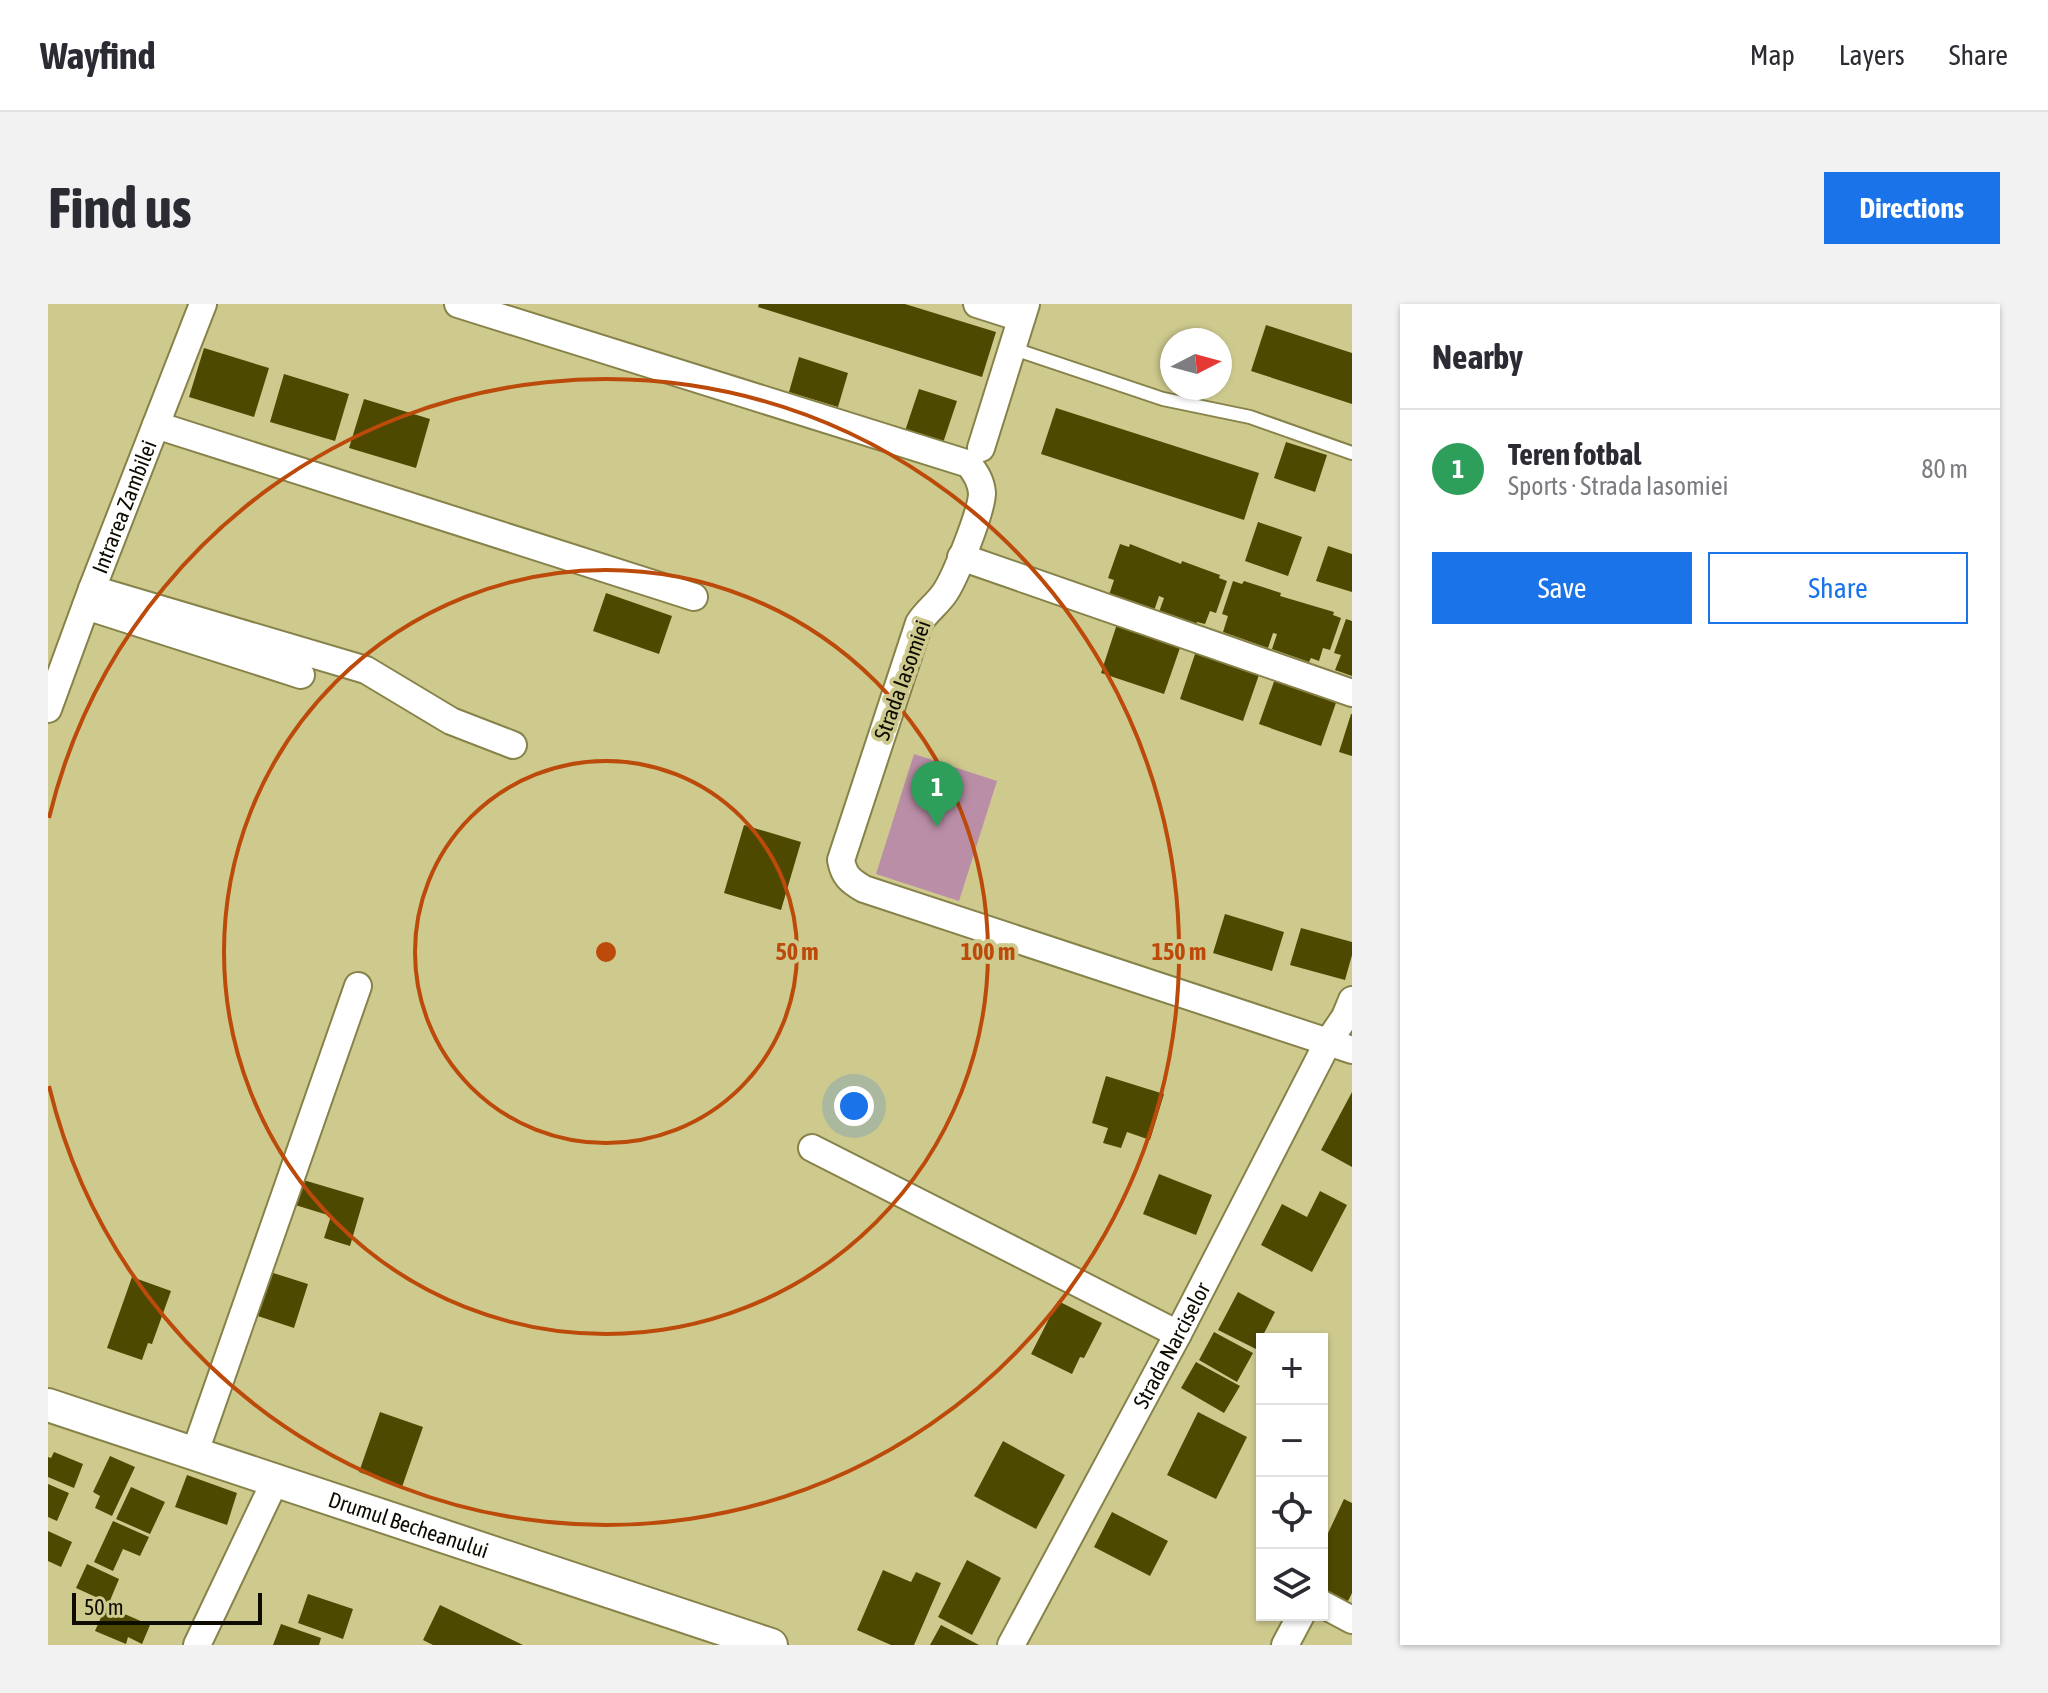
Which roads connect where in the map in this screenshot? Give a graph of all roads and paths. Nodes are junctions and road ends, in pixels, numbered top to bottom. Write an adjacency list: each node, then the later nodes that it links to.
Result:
1 (203, 304): 6 (street, Intrarea Zambilei)
2 (458, 304): 8 (street)
3 (977, 304): 4 (street)
4 (1023, 311): 5 (street)
5 (1011, 348): 7 (lane); 8 (street)
6 (156, 425): 10 (street); 11 (street, Intrarea Zambilei)
7 (1352, 453)
8 (975, 456): 9 (street, Strada Iasomiei)
9 (961, 557): 13 (street); 18 (street, Strada Iasomiei)
10 (694, 597)
11 (89, 598): 12 (street); 14 (street, Intrarea Zambilei); 15 (street)
12 (301, 675)
13 (1352, 693)
14 (48, 709)
15 (513, 745)
16 (358, 986): 22 (street)
17 (1352, 1000): 18 (street, Strada Narciselor)
18 (1340, 1046): 20 (street, Strada Narciselor)
19 (812, 1148): 20 (street)
20 (1178, 1334): 29 (street, Strada Narciselor)
21 (48, 1405): 22 (street, Drumul Becheanului)
22 (195, 1452): 23 (street, Drumul Becheanului)
23 (276, 1479): 27 (street); 28 (street, Drumul Becheanului)
24 (1328, 1607): 25 (street)
25 (1352, 1620)
26 (1298, 1621): 30 (street)
27 (197, 1645)
28 (771, 1645)
29 (1011, 1645)
30 (1285, 1645)

